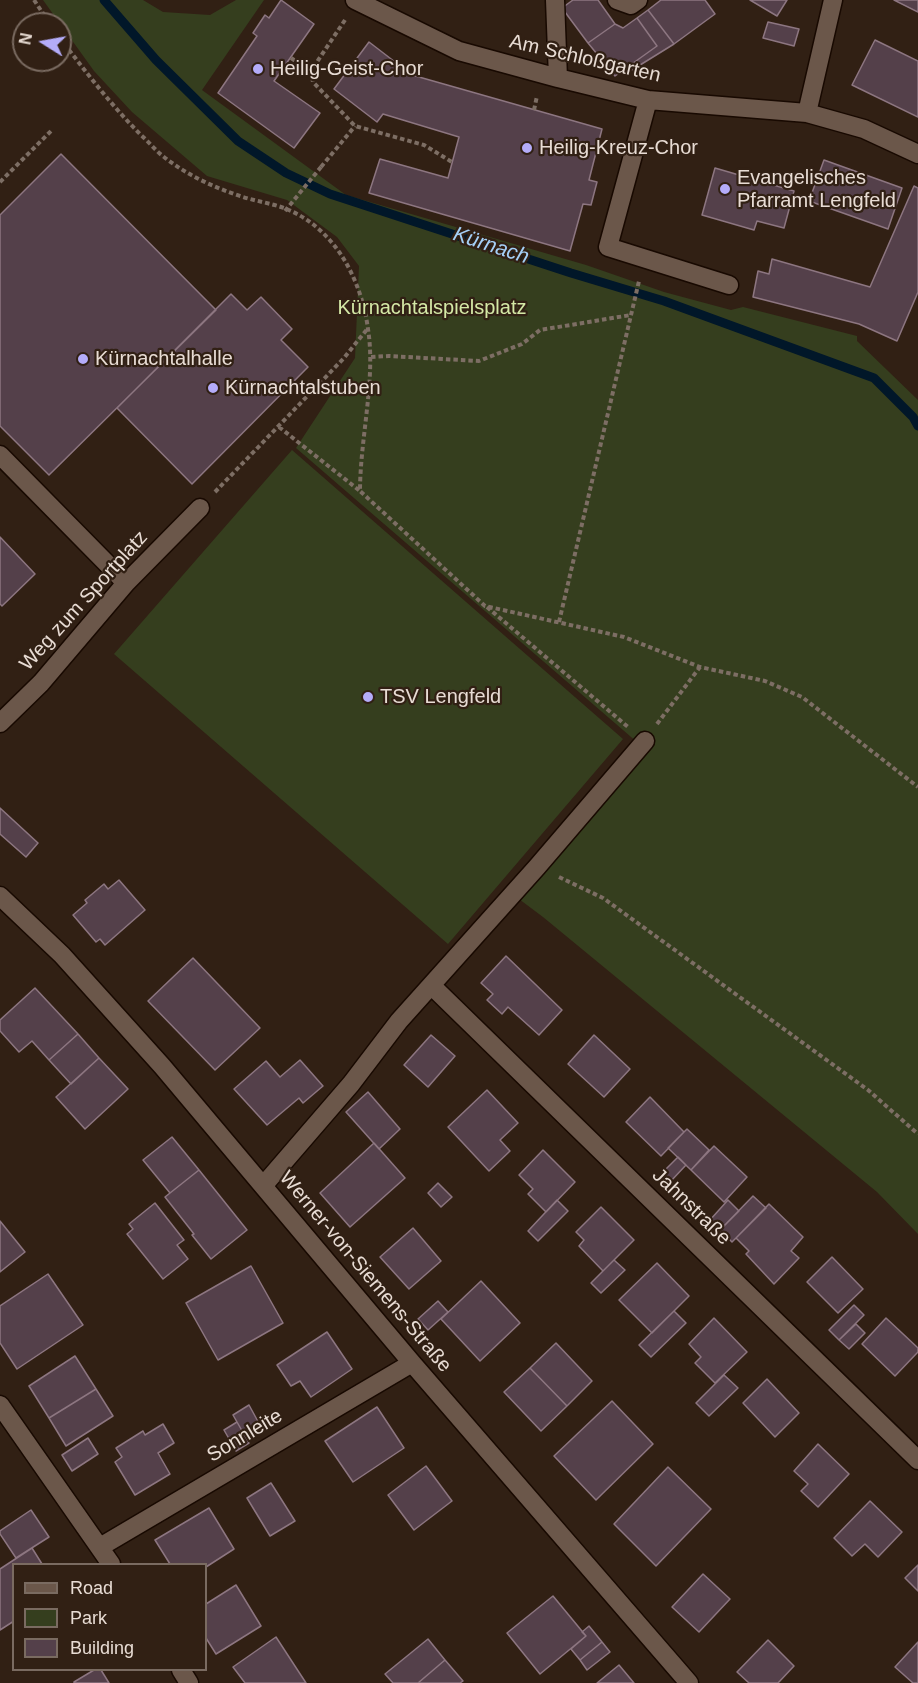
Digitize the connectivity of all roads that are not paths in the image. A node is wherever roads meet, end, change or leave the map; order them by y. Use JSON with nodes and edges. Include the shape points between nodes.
{"nodes":[{"id":1,"x":555,"y":0,"type":"edge"},
{"id":2,"x":617,"y":0,"type":"edge"},
{"id":3,"x":638,"y":0,"type":"edge"},
{"id":4,"x":832,"y":0,"type":"edge"},
{"id":5,"x":356,"y":1,"type":"edge"},
{"id":6,"x":558,"y":78,"type":"junction"},
{"id":7,"x":648,"y":100,"type":"junction"},
{"id":8,"x":807,"y":113,"type":"junction"},
{"id":9,"x":918,"y":154,"type":"edge"},
{"id":10,"x":729,"y":285,"type":"dead end"},
{"id":11,"x":0,"y":455,"type":"edge"},
{"id":12,"x":200,"y":508,"type":"road end"},
{"id":13,"x":126,"y":583,"type":"junction"},
{"id":14,"x":0,"y":723,"type":"edge"},
{"id":15,"x":645,"y":741,"type":"road end"},
{"id":16,"x":0,"y":896,"type":"edge"},
{"id":17,"x":432,"y":986,"type":"junction"},
{"id":18,"x":263,"y":1186,"type":"junction"},
{"id":19,"x":412,"y":1363,"type":"junction"},
{"id":20,"x":0,"y":1405,"type":"edge"},
{"id":21,"x":918,"y":1460,"type":"edge"},
{"id":22,"x":100,"y":1547,"type":"junction"},
{"id":23,"x":110,"y":1563,"type":"edge"},
{"id":24,"x":689,"y":1683,"type":"edge"}],
"edges":[{"from":1,"to":6,"type":"street"},
{"from":2,"to":3,"type":"street","via":[[631,5]]},
{"from":4,"to":8,"type":"street"},
{"from":5,"to":6,"type":"street","name":"Am Schloßgarten","via":[[459,51]]},
{"from":6,"to":7,"type":"street","name":"Am Schloßgarten"},
{"from":7,"to":8,"type":"street","name":"Am Schloßgarten"},
{"from":7,"to":10,"type":"street","via":[[608,247]]},
{"from":8,"to":9,"type":"street","name":"Am Schloßgarten","via":[[864,129]]},
{"from":11,"to":13,"type":"street"},
{"from":12,"to":13,"type":"street","name":"Weg zum Sportplatz"},
{"from":13,"to":14,"type":"street","name":"Weg zum Sportplatz","via":[[41,683]]},
{"from":15,"to":17,"type":"street"},
{"from":16,"to":18,"type":"street","name":"Werner-von-Siemens-Straße","via":[[62,955]]},
{"from":17,"to":18,"type":"street"},
{"from":17,"to":21,"type":"street","name":"Jahnstraße"},
{"from":18,"to":19,"type":"street","name":"Werner-von-Siemens-Straße"},
{"from":19,"to":22,"type":"street","name":"Sonnleite"},
{"from":19,"to":24,"type":"street","name":"Werner-von-Siemens-Straße"},
{"from":20,"to":22,"type":"street"},
{"from":22,"to":23,"type":"street"}]}
